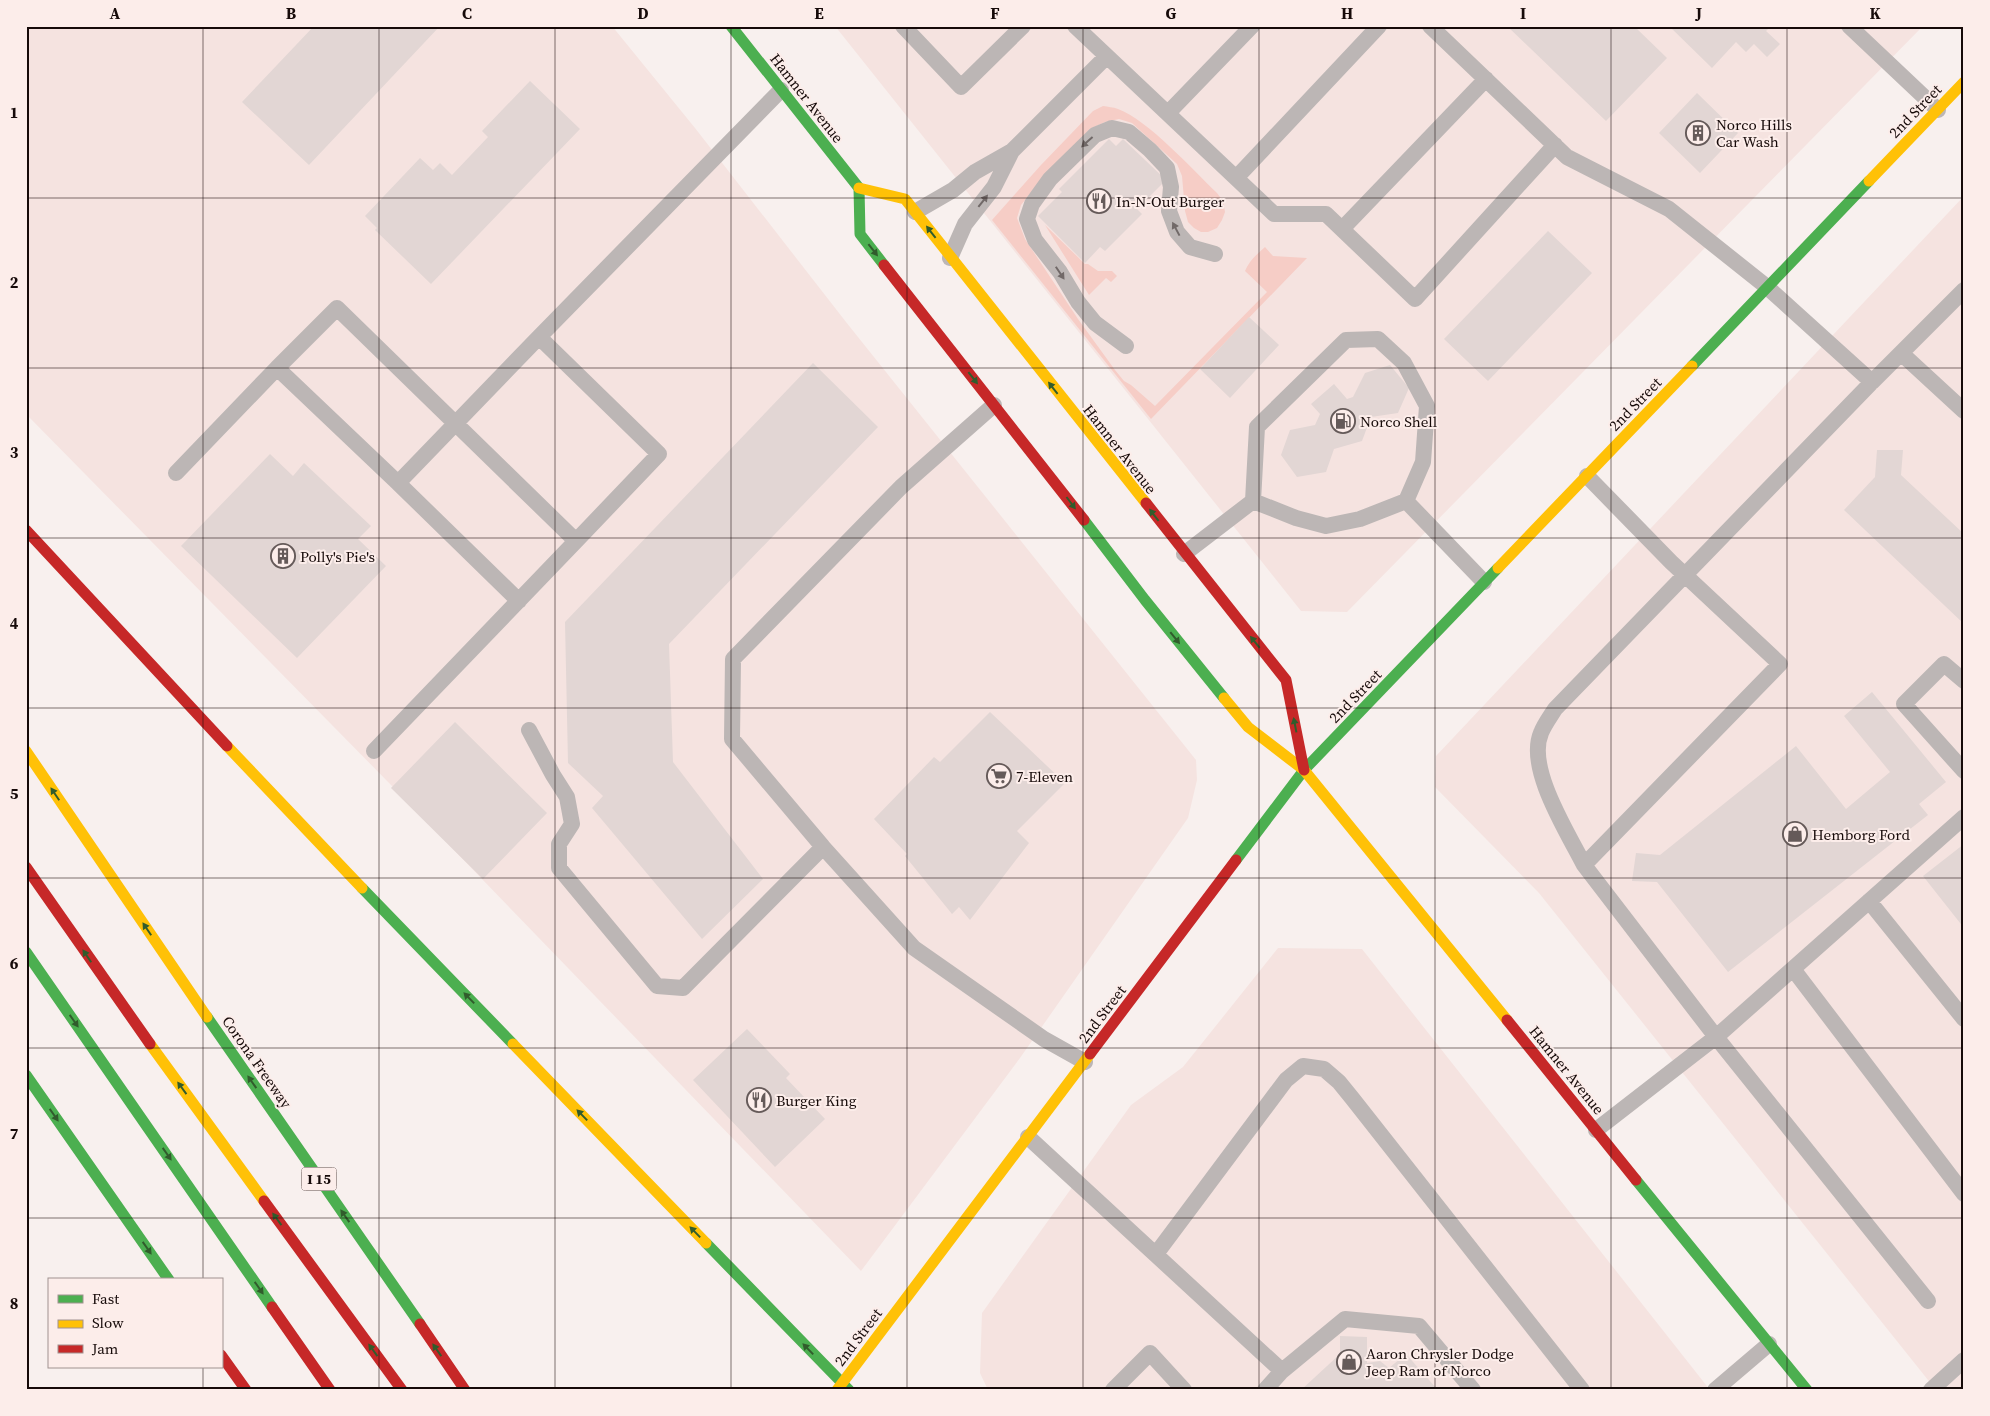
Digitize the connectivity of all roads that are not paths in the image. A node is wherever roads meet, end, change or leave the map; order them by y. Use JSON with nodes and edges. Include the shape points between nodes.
{"nodes":[{"id":1,"x":731,"y":26,"type":"edge"},
{"id":2,"x":903,"y":26,"type":"edge"},
{"id":3,"x":1023,"y":26,"type":"edge"},
{"id":4,"x":1252,"y":26,"type":"edge"},
{"id":5,"x":1380,"y":26,"type":"edge"},
{"id":6,"x":1430,"y":26,"type":"edge"},
{"id":7,"x":1849,"y":26,"type":"edge"},
{"id":8,"x":1082,"y":28,"type":"edge"},
{"id":9,"x":1106,"y":57,"type":"junction"},
{"id":10,"x":1486,"y":80,"type":"junction"},
{"id":11,"x":1964,"y":82,"type":"edge"},
{"id":12,"x":781,"y":90,"type":"junction"},
{"id":13,"x":1938,"y":110,"type":"junction"},
{"id":14,"x":1168,"y":113,"type":"junction"},
{"id":15,"x":1555,"y":145,"type":"junction"},
{"id":16,"x":1012,"y":151,"type":"junction"},
{"id":17,"x":1236,"y":178,"type":"junction"},
{"id":18,"x":859,"y":188,"type":"junction"},
{"id":19,"x":915,"y":212,"type":"junction"},
{"id":20,"x":1342,"y":229,"type":"junction"},
{"id":21,"x":1214,"y":254,"type":"dead end"},
{"id":22,"x":950,"y":258,"type":"junction"},
{"id":23,"x":1767,"y":287,"type":"junction"},
{"id":24,"x":1964,"y":290,"type":"edge"},
{"id":25,"x":539,"y":337,"type":"junction"},
{"id":26,"x":1126,"y":346,"type":"dead end"},
{"id":27,"x":1901,"y":353,"type":"junction"},
{"id":28,"x":277,"y":368,"type":"junction"},
{"id":29,"x":1872,"y":382,"type":"junction"},
{"id":30,"x":994,"y":405,"type":"junction"},
{"id":31,"x":1964,"y":411,"type":"edge"},
{"id":32,"x":454,"y":424,"type":"junction"},
{"id":33,"x":176,"y":473,"type":"dead end"},
{"id":34,"x":1587,"y":476,"type":"junction"},
{"id":35,"x":398,"y":483,"type":"junction"},
{"id":36,"x":1253,"y":501,"type":"junction"},
{"id":37,"x":1406,"y":501,"type":"junction"},
{"id":38,"x":26,"y":530,"type":"edge"},
{"id":39,"x":576,"y":542,"type":"junction"},
{"id":40,"x":1184,"y":554,"type":"junction"},
{"id":41,"x":1684,"y":574,"type":"junction"},
{"id":42,"x":1484,"y":582,"type":"junction"},
{"id":43,"x":518,"y":600,"type":"junction"},
{"id":44,"x":1964,"y":681,"type":"edge"},
{"id":45,"x":528,"y":730,"type":"dead end"},
{"id":46,"x":26,"y":751,"type":"edge"},
{"id":47,"x":374,"y":751,"type":"dead end"},
{"id":48,"x":1304,"y":770,"type":"junction"},
{"id":49,"x":1964,"y":771,"type":"edge"},
{"id":50,"x":1964,"y":817,"type":"edge"},
{"id":51,"x":824,"y":847,"type":"junction"},
{"id":52,"x":1584,"y":865,"type":"junction"},
{"id":53,"x":26,"y":867,"type":"edge"},
{"id":54,"x":1869,"y":901,"type":"junction"},
{"id":55,"x":26,"y":952,"type":"edge"},
{"id":56,"x":1793,"y":969,"type":"junction"},
{"id":57,"x":1964,"y":1019,"type":"edge"},
{"id":58,"x":1716,"y":1038,"type":"junction"},
{"id":59,"x":1085,"y":1062,"type":"junction"},
{"id":60,"x":26,"y":1074,"type":"edge"},
{"id":61,"x":1596,"y":1130,"type":"junction"},
{"id":62,"x":1028,"y":1137,"type":"junction"},
{"id":63,"x":1964,"y":1194,"type":"edge"},
{"id":64,"x":1156,"y":1254,"type":"junction"},
{"id":65,"x":168,"y":1278,"type":"edge"},
{"id":66,"x":1928,"y":1301,"type":"dead end"},
{"id":67,"x":1769,"y":1344,"type":"junction"},
{"id":68,"x":222,"y":1356,"type":"edge"},
{"id":69,"x":1964,"y":1360,"type":"edge"},
{"id":70,"x":1282,"y":1371,"type":"junction"},
{"id":71,"x":843,"y":1388,"type":"edge"},
{"id":72,"x":246,"y":1390,"type":"edge"},
{"id":73,"x":330,"y":1390,"type":"edge"},
{"id":74,"x":402,"y":1390,"type":"edge"},
{"id":75,"x":465,"y":1390,"type":"edge"},
{"id":76,"x":1113,"y":1390,"type":"edge"},
{"id":77,"x":1184,"y":1390,"type":"edge"},
{"id":78,"x":1265,"y":1390,"type":"edge"},
{"id":79,"x":1473,"y":1390,"type":"edge"},
{"id":80,"x":1582,"y":1390,"type":"edge"},
{"id":81,"x":1715,"y":1390,"type":"edge"},
{"id":82,"x":1806,"y":1390,"type":"edge"},
{"id":83,"x":1931,"y":1390,"type":"edge"}],
"edges":[{"from":1,"to":12,"type":"main road","name":"Hamner Avenue"},
{"from":2,"to":3,"type":"lane","via":[[961,87]]},
{"from":4,"to":14,"type":"lane"},
{"from":5,"to":17,"type":"lane"},
{"from":6,"to":10,"type":"lane"},
{"from":7,"to":13,"type":"lane"},
{"from":8,"to":9,"type":"lane"},
{"from":9,"to":14,"type":"lane"},
{"from":9,"to":16,"type":"lane"},
{"from":10,"to":15,"type":"lane"},
{"from":10,"to":20,"type":"lane"},
{"from":11,"to":13,"type":"main road","name":"2nd Street"},
{"from":12,"to":18,"type":"main road","name":"Hamner Avenue"},
{"from":12,"to":25,"type":"lane"},
{"from":13,"to":23,"type":"main road","name":"2nd Street"},
{"from":14,"to":17,"type":"lane"},
{"from":15,"to":20,"type":"lane","via":[[1415,299]]},
{"from":15,"to":23,"type":"lane","via":[[1567,157],[1669,210]]},
{"from":16,"to":19,"type":"lane"},
{"from":22,"to":16,"type":"lane","one_way":true,"via":[[965,224],[994,187]]},
{"from":17,"to":20,"type":"lane","via":[[1274,214],[1326,214]]},
{"from":18,"to":19,"type":"main road","name":"Hamner Avenue","via":[[904,199]]},
{"from":18,"to":30,"type":"main road","name":"Hamner Avenue","one_way":true,"via":[[860,234]]},
{"from":22,"to":19,"type":"main road","name":"Hamner Avenue","one_way":true},
{"from":21,"to":26,"type":"lane","one_way":true,"via":[[1190,247],[1177,232],[1168,211],[1171,187],[1167,168],[1129,132],[1112,128],[1095,135],[1057,172],[1032,204],[1027,220],[1035,240],[1078,302],[1095,323]]},
{"from":40,"to":22,"type":"main road","name":"Hamner Avenue","one_way":true},
{"from":23,"to":29,"type":"lane"},
{"from":23,"to":34,"type":"main road","name":"2nd Street"},
{"from":24,"to":27,"type":"lane"},
{"from":25,"to":32,"type":"lane"},
{"from":25,"to":39,"type":"lane","via":[[659,454]]},
{"from":27,"to":29,"type":"lane"},
{"from":27,"to":31,"type":"lane"},
{"from":28,"to":32,"type":"lane","via":[[337,308]]},
{"from":28,"to":33,"type":"lane"},
{"from":28,"to":35,"type":"lane"},
{"from":29,"to":41,"type":"lane"},
{"from":30,"to":48,"type":"main road","name":"Hamner Avenue","one_way":true,"via":[[1244,722]]},
{"from":30,"to":51,"type":"lane","via":[[901,487],[733,658],[732,739]]},
{"from":32,"to":35,"type":"lane"},
{"from":32,"to":39,"type":"lane"},
{"from":34,"to":41,"type":"lane"},
{"from":34,"to":42,"type":"main road","name":"2nd Street"},
{"from":35,"to":43,"type":"lane"},
{"from":36,"to":37,"type":"lane","via":[[1326,526],[1360,519]]},
{"from":36,"to":37,"type":"lane","via":[[1257,427],[1346,340],[1378,338],[1404,363],[1426,406],[1423,462]]},
{"from":36,"to":40,"type":"lane"},
{"from":37,"to":42,"type":"lane"},
{"from":71,"to":38,"type":"main road","one_way":true,"via":[[302,826]]},
{"from":39,"to":43,"type":"lane"},
{"from":48,"to":40,"type":"main road","name":"Hamner Avenue","one_way":true,"via":[[1286,680]]},
{"from":41,"to":52,"type":"lane","via":[[1554,709],[1540,733],[1537,756],[1542,780]]},
{"from":41,"to":52,"type":"lane","via":[[1780,664]]},
{"from":42,"to":48,"type":"main road","name":"2nd Street"},
{"from":43,"to":47,"type":"lane"},
{"from":44,"to":49,"type":"lane","via":[[1944,664],[1904,704]]},
{"from":45,"to":51,"type":"lane","via":[[567,797],[572,824],[558,844],[559,868],[657,986],[683,988]]},
{"from":75,"to":46,"type":"main road","name":"Corona Freeway","number":"I 15","one_way":true},
{"from":48,"to":59,"type":"main road","name":"2nd Street"},
{"from":48,"to":61,"type":"main road","name":"Hamner Avenue"},
{"from":50,"to":54,"type":"lane"},
{"from":51,"to":59,"type":"lane","via":[[914,948],[1044,1039]]},
{"from":52,"to":58,"type":"lane"},
{"from":74,"to":53,"type":"main road","one_way":true,"via":[[117,999]]},
{"from":54,"to":56,"type":"lane"},
{"from":54,"to":57,"type":"lane"},
{"from":55,"to":73,"type":"main road","one_way":true},
{"from":56,"to":58,"type":"lane"},
{"from":56,"to":63,"type":"lane"},
{"from":58,"to":61,"type":"lane"},
{"from":58,"to":66,"type":"lane"},
{"from":59,"to":62,"type":"main road","name":"2nd Street"},
{"from":60,"to":65,"type":"main road","one_way":true},
{"from":61,"to":67,"type":"main road","name":"Hamner Avenue"},
{"from":62,"to":64,"type":"lane"},
{"from":62,"to":71,"type":"main road","name":"2nd Street"},
{"from":64,"to":70,"type":"lane"},
{"from":64,"to":80,"type":"lane","via":[[1286,1080],[1303,1066],[1324,1069],[1352,1098]]},
{"from":67,"to":81,"type":"lane"},
{"from":67,"to":82,"type":"main road","name":"Hamner Avenue"},
{"from":68,"to":72,"type":"main road"},
{"from":69,"to":83,"type":"lane"},
{"from":70,"to":78,"type":"lane"},
{"from":70,"to":79,"type":"lane","via":[[1345,1319],[1419,1326]]},
{"from":76,"to":77,"type":"lane","via":[[1150,1353]]}]}
